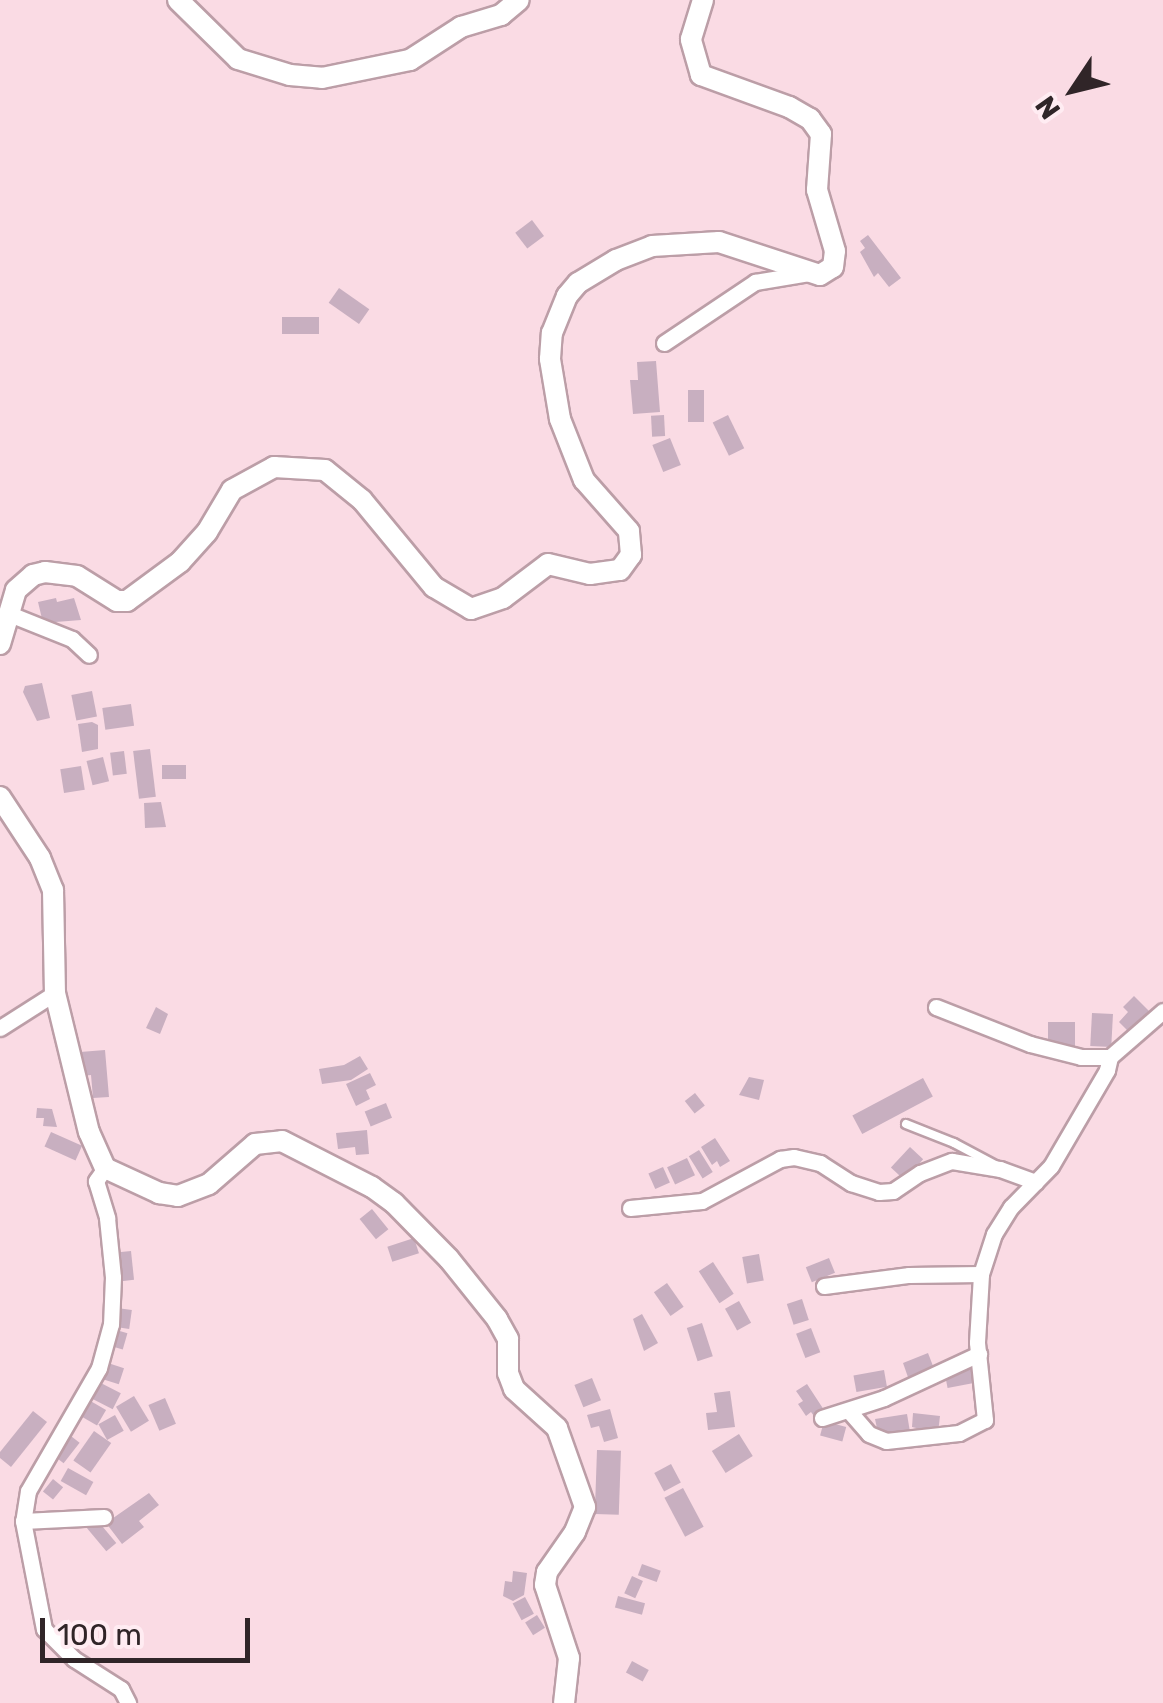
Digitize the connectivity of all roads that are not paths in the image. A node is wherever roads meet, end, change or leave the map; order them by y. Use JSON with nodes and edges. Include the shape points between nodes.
{"nodes":[{"id":1,"x":178,"y":0,"type":"edge"},
{"id":2,"x":519,"y":0,"type":"edge"},
{"id":3,"x":703,"y":0,"type":"edge"},
{"id":4,"x":810,"y":272,"type":"junction"},
{"id":5,"x":664,"y":343,"type":"dead end"},
{"id":6,"x":6,"y":613,"type":"junction"},
{"id":7,"x":0,"y":644,"type":"edge"},
{"id":8,"x":88,"y":656,"type":"dead end"},
{"id":9,"x":0,"y":797,"type":"edge"},
{"id":10,"x":56,"y":993,"type":"junction"},
{"id":11,"x":936,"y":1007,"type":"dead end"},
{"id":12,"x":1163,"y":1011,"type":"edge"},
{"id":13,"x":0,"y":1028,"type":"edge"},
{"id":14,"x":1110,"y":1057,"type":"junction"},
{"id":15,"x":906,"y":1124,"type":"dead end"},
{"id":16,"x":105,"y":1168,"type":"junction"},
{"id":17,"x":1000,"y":1169,"type":"junction"},
{"id":18,"x":1036,"y":1182,"type":"junction"},
{"id":19,"x":630,"y":1208,"type":"dead end"},
{"id":20,"x":982,"y":1274,"type":"junction"},
{"id":21,"x":824,"y":1286,"type":"dead end"},
{"id":22,"x":979,"y":1354,"type":"junction"},
{"id":23,"x":849,"y":1411,"type":"junction"},
{"id":24,"x":822,"y":1418,"type":"dead end"},
{"id":25,"x":104,"y":1518,"type":"dead end"},
{"id":26,"x":23,"y":1521,"type":"junction"},
{"id":27,"x":128,"y":1703,"type":"edge"},
{"id":28,"x":564,"y":1703,"type":"edge"}],
"edges":[{"from":1,"to":2,"type":"street","via":[[238,59],[322,78],[410,60],[461,26],[501,15]]},
{"from":3,"to":4,"type":"street","via":[[691,39],[701,75],[789,107],[821,134],[818,198],[834,267],[825,274]]},
{"from":4,"to":5,"type":"street","via":[[756,282]]},
{"from":4,"to":6,"type":"street","via":[[719,242],[652,246],[616,260],[567,296],[550,359],[560,419],[584,480],[629,531],[632,555],[620,570],[590,574],[548,564],[503,598],[472,609],[434,587],[362,500],[325,470],[274,467],[232,490],[180,562],[127,601],[77,576],[45,572],[16,590]]},
{"from":6,"to":7,"type":"street"},
{"from":6,"to":8,"type":"street","via":[[72,638]]},
{"from":9,"to":10,"type":"street","via":[[53,890]]},
{"from":10,"to":13,"type":"street"},
{"from":10,"to":16,"type":"street","via":[[89,1132]]},
{"from":11,"to":14,"type":"street","via":[[1030,1044]]},
{"from":12,"to":14,"type":"street"},
{"from":14,"to":18,"type":"street"},
{"from":15,"to":17,"type":"lane"},
{"from":16,"to":26,"type":"street","via":[[96,1181],[113,1277],[110,1324],[99,1368],[28,1492]]},
{"from":16,"to":28,"type":"street","via":[[178,1196],[209,1184],[255,1144],[282,1141],[372,1187],[449,1259],[506,1334],[514,1389],[557,1428],[585,1507],[545,1584],[569,1658]]},
{"from":17,"to":18,"type":"street"},
{"from":17,"to":19,"type":"street","via":[[952,1162],[880,1192],[794,1157],[702,1201]]},
{"from":18,"to":20,"type":"street","via":[[994,1234]]},
{"from":20,"to":21,"type":"street","via":[[909,1274]]},
{"from":20,"to":22,"type":"street"},
{"from":22,"to":23,"type":"street"},
{"from":22,"to":23,"type":"street","via":[[987,1412],[974,1429],[886,1442]]},
{"from":23,"to":24,"type":"street"},
{"from":25,"to":26,"type":"street"},
{"from":26,"to":27,"type":"street","via":[[44,1629],[74,1659],[121,1689]]}]}
